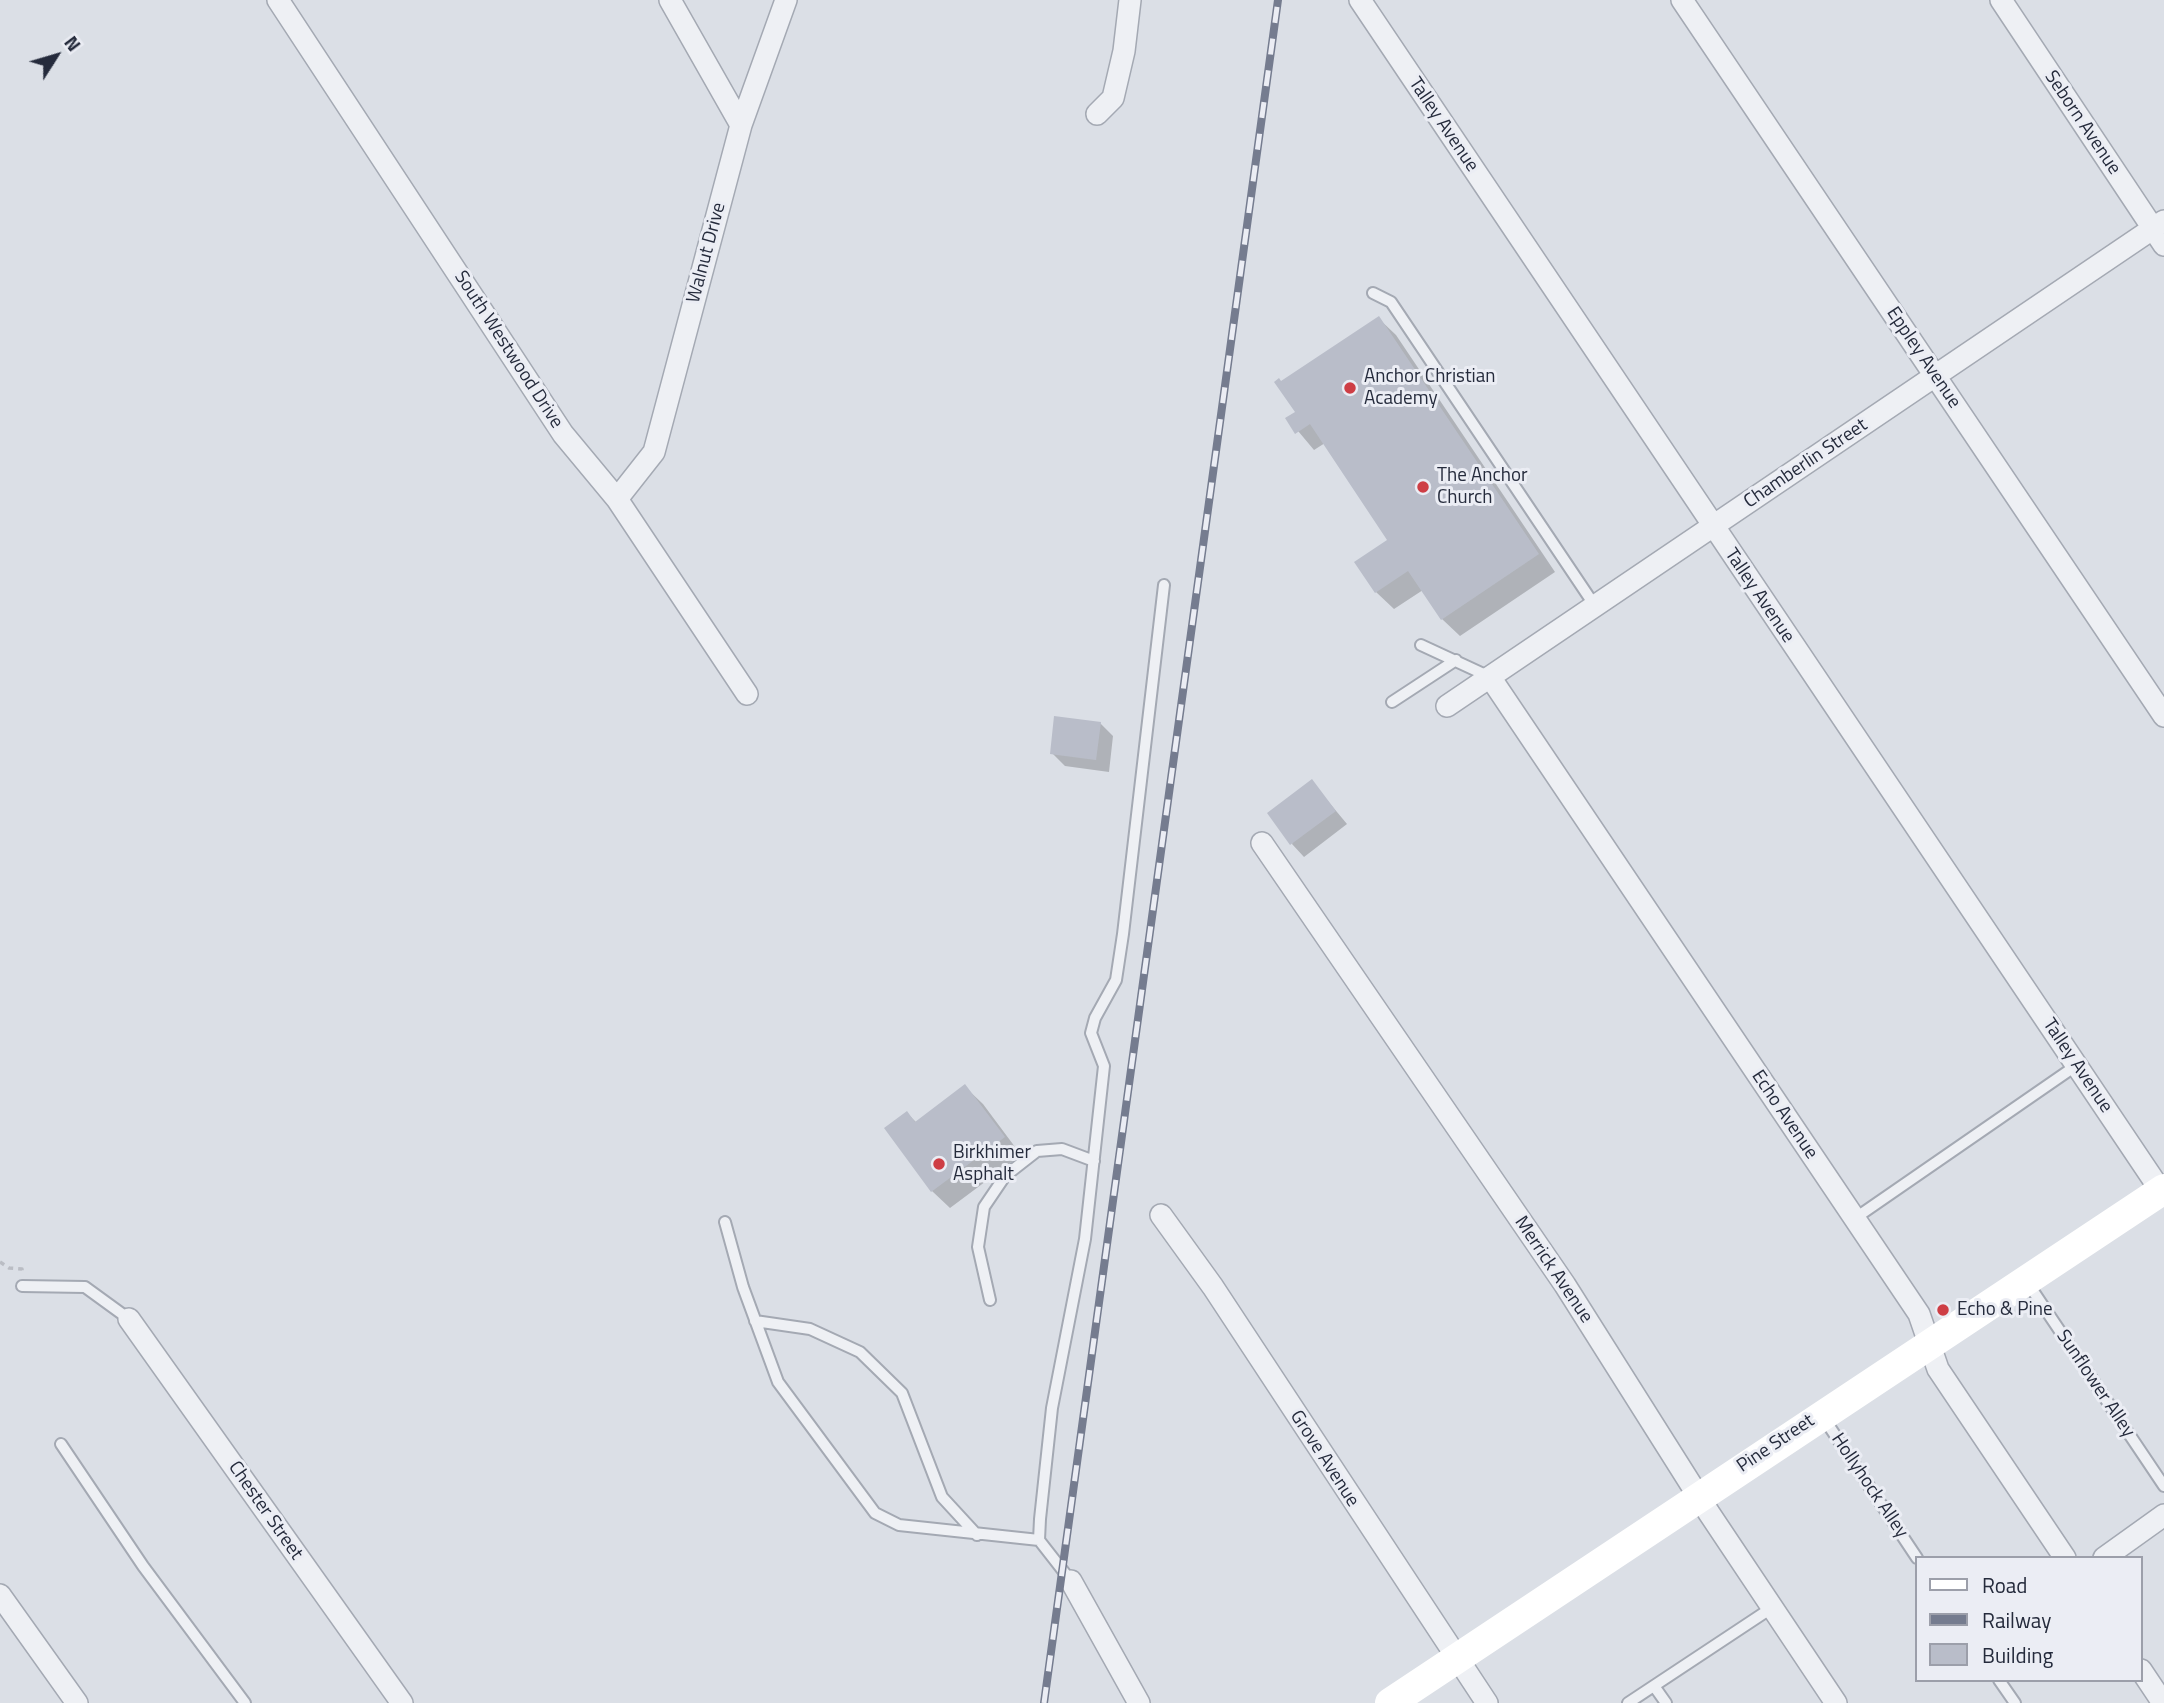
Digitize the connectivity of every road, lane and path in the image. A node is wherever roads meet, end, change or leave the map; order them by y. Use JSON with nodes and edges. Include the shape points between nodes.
{"nodes":[{"id":1,"x":278,"y":0,"type":"edge"},
{"id":2,"x":670,"y":0,"type":"edge"},
{"id":3,"x":786,"y":0,"type":"edge"},
{"id":4,"x":1130,"y":0,"type":"edge"},
{"id":5,"x":1360,"y":0,"type":"edge"},
{"id":6,"x":1682,"y":0,"type":"edge"},
{"id":7,"x":2001,"y":0,"type":"edge"},
{"id":8,"x":1097,"y":114,"type":"dead end"},
{"id":9,"x":741,"y":125,"type":"junction"},
{"id":10,"x":2160,"y":231,"type":"edge"},
{"id":11,"x":1373,"y":293,"type":"dead end"},
{"id":12,"x":1935,"y":377,"type":"junction"},
{"id":13,"x":617,"y":499,"type":"junction"},
{"id":14,"x":1712,"y":528,"type":"junction"},
{"id":15,"x":1164,"y":585,"type":"dead end"},
{"id":16,"x":1594,"y":606,"type":"junction"},
{"id":17,"x":1421,"y":645,"type":"dead end"},
{"id":18,"x":1456,"y":660,"type":"junction"},
{"id":19,"x":1490,"y":677,"type":"junction"},
{"id":20,"x":747,"y":694,"type":"dead end"},
{"id":21,"x":1392,"y":702,"type":"dead end"},
{"id":22,"x":1447,"y":706,"type":"dead end"},
{"id":23,"x":2164,"y":716,"type":"edge"},
{"id":24,"x":1262,"y":843,"type":"dead end"},
{"id":25,"x":2077,"y":1065,"type":"junction"},
{"id":26,"x":1094,"y":1161,"type":"junction"},
{"id":27,"x":2163,"y":1190,"type":"edge"},
{"id":28,"x":1161,"y":1215,"type":"dead end"},
{"id":29,"x":1854,"y":1219,"type":"junction"},
{"id":30,"x":724,"y":1222,"type":"dead end"},
{"id":31,"x":2026,"y":1281,"type":"junction"},
{"id":32,"x":22,"y":1286,"type":"dead end"},
{"id":33,"x":990,"y":1300,"type":"dead end"},
{"id":34,"x":129,"y":1319,"type":"joint"},
{"id":35,"x":755,"y":1321,"type":"junction"},
{"id":36,"x":1929,"y":1344,"type":"junction"},
{"id":37,"x":1821,"y":1415,"type":"junction"},
{"id":38,"x":61,"y":1444,"type":"dead end"},
{"id":39,"x":2164,"y":1486,"type":"edge"},
{"id":40,"x":1699,"y":1496,"type":"junction"},
{"id":41,"x":2164,"y":1515,"type":"edge"},
{"id":42,"x":977,"y":1535,"type":"junction"},
{"id":43,"x":1039,"y":1540,"type":"junction"},
{"id":44,"x":2064,"y":1556,"type":"edge"},
{"id":45,"x":2107,"y":1556,"type":"edge"},
{"id":46,"x":1916,"y":1557,"type":"edge"},
{"id":47,"x":1070,"y":1581,"type":"joint"},
{"id":48,"x":0,"y":1595,"type":"edge"},
{"id":49,"x":1773,"y":1607,"type":"junction"},
{"id":50,"x":1457,"y":1658,"type":"junction"},
{"id":51,"x":2143,"y":1673,"type":"edge"},
{"id":52,"x":2000,"y":1682,"type":"edge"},
{"id":53,"x":1654,"y":1686,"type":"junction"},
{"id":54,"x":77,"y":1703,"type":"edge"},
{"id":55,"x":245,"y":1703,"type":"edge"},
{"id":56,"x":402,"y":1703,"type":"edge"},
{"id":57,"x":1139,"y":1703,"type":"edge"},
{"id":58,"x":1390,"y":1703,"type":"edge"},
{"id":59,"x":1487,"y":1703,"type":"edge"},
{"id":60,"x":1628,"y":1703,"type":"edge"},
{"id":61,"x":1666,"y":1703,"type":"edge"},
{"id":62,"x":1836,"y":1703,"type":"edge"},
{"id":63,"x":2015,"y":1703,"type":"edge"},
{"id":64,"x":2164,"y":1703,"type":"edge"}],
"edges":[{"from":1,"to":13,"type":"street","name":"South Westwood Drive","via":[[563,434]]},
{"from":2,"to":9,"type":"street"},
{"from":3,"to":9,"type":"street","name":"Walnut Drive"},
{"from":4,"to":8,"type":"street","via":[[1113,98]]},
{"from":5,"to":14,"type":"street","name":"Talley Avenue"},
{"from":6,"to":12,"type":"street","name":"Eppley Avenue"},
{"from":7,"to":10,"type":"street","name":"Seborn Avenue"},
{"from":9,"to":13,"type":"street","name":"Walnut Drive","via":[[654,452]]},
{"from":10,"to":12,"type":"street","name":"Chamberlin Street"},
{"from":11,"to":16,"type":"lane","via":[[1391,302]]},
{"from":12,"to":14,"type":"street","name":"Chamberlin Street"},
{"from":12,"to":23,"type":"street","name":"Eppley Avenue"},
{"from":13,"to":20,"type":"street","name":"South Westwood Drive"},
{"from":14,"to":16,"type":"street","name":"Chamberlin Street"},
{"from":14,"to":25,"type":"street","name":"Talley Avenue"},
{"from":15,"to":26,"type":"lane","via":[[1116,980],[1094,1018],[1091,1033],[1104,1066]]},
{"from":16,"to":19,"type":"street","name":"Chamberlin Street"},
{"from":17,"to":18,"type":"lane"},
{"from":18,"to":19,"type":"lane"},
{"from":18,"to":21,"type":"lane"},
{"from":19,"to":22,"type":"street","name":"Chamberlin Street"},
{"from":19,"to":29,"type":"street","name":"Echo Avenue"},
{"from":24,"to":40,"type":"street","name":"Merrick Avenue","via":[[1565,1285]]},
{"from":25,"to":27,"type":"street","name":"Talley Avenue"},
{"from":25,"to":29,"type":"lane"},
{"from":26,"to":33,"type":"lane","via":[[1062,1149],[1037,1151],[1005,1176],[984,1207],[978,1247]]},
{"from":26,"to":43,"type":"lane","via":[[1085,1239],[1052,1408]]},
{"from":27,"to":31,"type":"main road","name":"Pine Street"},
{"from":28,"to":50,"type":"street","name":"Grove Avenue"},
{"from":29,"to":36,"type":"street","name":"Echo Avenue","via":[[1919,1314]]},
{"from":30,"to":35,"type":"lane"},
{"from":31,"to":36,"type":"main road","name":"Pine Street"},
{"from":31,"to":39,"type":"lane","name":"Sunflower Alley"},
{"from":32,"to":34,"type":"lane","via":[[85,1287]]},
{"from":34,"to":56,"type":"street","name":"Chester Street"},
{"from":35,"to":42,"type":"lane","via":[[810,1329],[860,1352],[902,1393],[942,1497]]},
{"from":35,"to":42,"type":"lane","via":[[778,1382],[876,1513],[899,1525]]},
{"from":36,"to":37,"type":"main road","name":"Pine Street"},
{"from":36,"to":44,"type":"street","name":"Echo Avenue","via":[[1938,1368]]},
{"from":37,"to":40,"type":"main road","name":"Pine Street"},
{"from":37,"to":46,"type":"lane","name":"Hollyhock Alley"},
{"from":38,"to":55,"type":"lane","via":[[143,1566]]},
{"from":40,"to":49,"type":"street","name":"Merrick Avenue"},
{"from":40,"to":50,"type":"main road","name":"Pine Street"},
{"from":41,"to":45,"type":"street"},
{"from":42,"to":43,"type":"lane"},
{"from":43,"to":47,"type":"lane"},
{"from":47,"to":57,"type":"street"},
{"from":48,"to":54,"type":"street"},
{"from":49,"to":53,"type":"lane"},
{"from":49,"to":62,"type":"street","name":"Merrick Avenue"},
{"from":50,"to":58,"type":"main road","name":"Pine Street"},
{"from":50,"to":59,"type":"street","name":"Grove Avenue"},
{"from":51,"to":64,"type":"street"},
{"from":52,"to":63,"type":"lane"},
{"from":53,"to":60,"type":"lane"},
{"from":53,"to":61,"type":"lane"}]}
